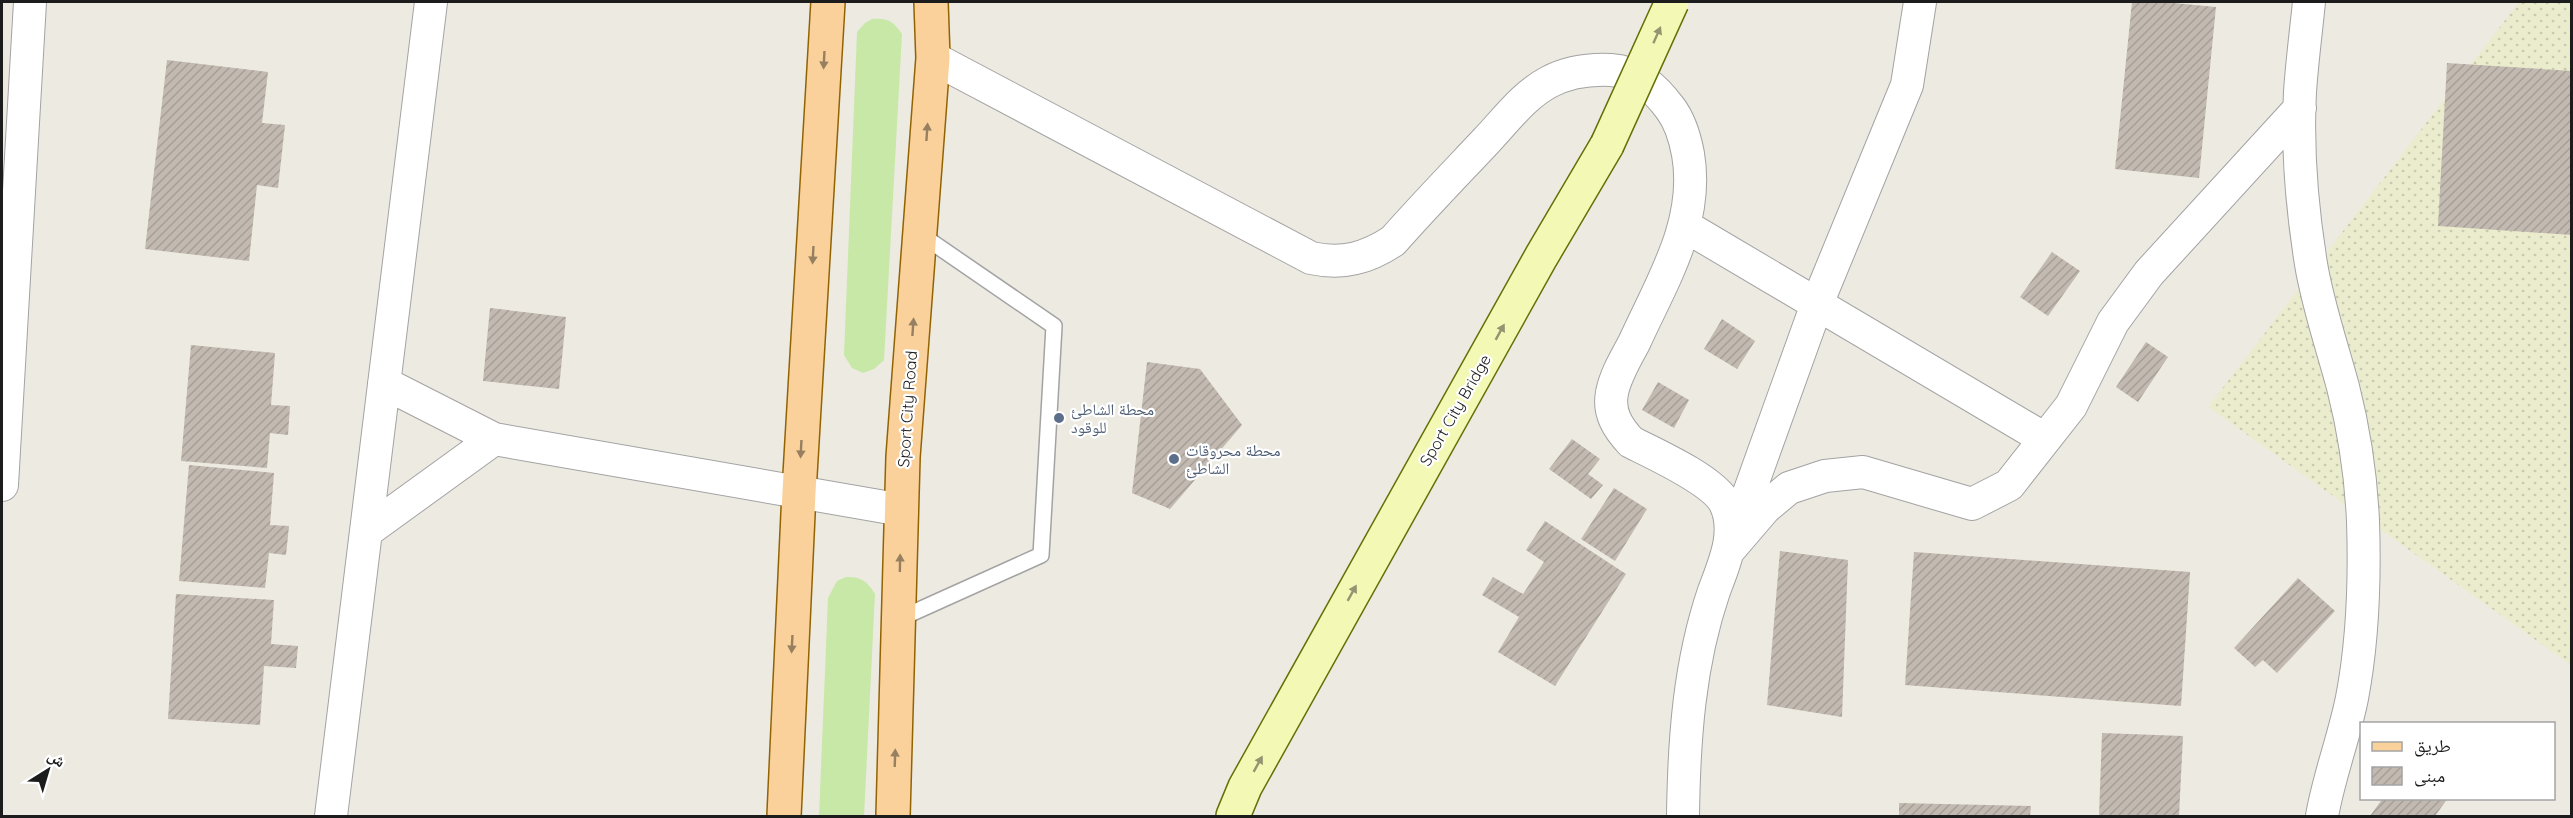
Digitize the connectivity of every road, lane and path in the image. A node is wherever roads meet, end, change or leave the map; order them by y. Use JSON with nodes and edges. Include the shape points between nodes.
{"nodes":[{"id":1,"x":30,"y":2,"type":"edge"},
{"id":2,"x":431,"y":2,"type":"edge"},
{"id":3,"x":828,"y":2,"type":"edge"},
{"id":4,"x":931,"y":2,"type":"edge"},
{"id":5,"x":1671,"y":2,"type":"edge"},
{"id":6,"x":1920,"y":2,"type":"edge"},
{"id":7,"x":2309,"y":2,"type":"edge"},
{"id":8,"x":933,"y":58,"type":"junction"},
{"id":9,"x":2300,"y":108,"type":"junction"},
{"id":10,"x":1685,"y":226,"type":"junction"},
{"id":11,"x":920,"y":234,"type":"junction"},
{"id":12,"x":1817,"y":304,"type":"junction"},
{"id":13,"x":384,"y":383,"type":"junction"},
{"id":14,"x":494,"y":439,"type":"junction"},
{"id":15,"x":2045,"y":439,"type":"junction"},
{"id":16,"x":2,"y":485,"type":"edge"},
{"id":17,"x":799,"y":492,"type":"junction"},
{"id":18,"x":902,"y":510,"type":"junction"},
{"id":19,"x":367,"y":531,"type":"junction"},
{"id":20,"x":1729,"y":550,"type":"junction"},
{"id":21,"x":899,"y":619,"type":"junction"},
{"id":22,"x":331,"y":816,"type":"edge"},
{"id":23,"x":784,"y":816,"type":"edge"},
{"id":24,"x":893,"y":816,"type":"edge"},
{"id":25,"x":1233,"y":816,"type":"edge"},
{"id":26,"x":1683,"y":816,"type":"edge"},
{"id":27,"x":2322,"y":816,"type":"edge"}],
"edges":[{"from":1,"to":16,"type":"street"},
{"from":2,"to":13,"type":"street"},
{"from":3,"to":17,"type":"main road","one_way":true},
{"from":4,"to":8,"type":"main road","name":"Sport City Road"},
{"from":25,"to":5,"type":"main road","name":"Sport City Bridge","one_way":true,"bridge":true,"via":[[1245,787],[1369,562],[1607,145]]},
{"from":6,"to":12,"type":"street","via":[[1907,85]]},
{"from":7,"to":9,"type":"street"},
{"from":8,"to":10,"type":"street","via":[[1311,258],[1326,261],[1357,260],[1393,241],[1519,106],[1542,87],[1568,74],[1613,70],[1637,76],[1659,92],[1675,114],[1691,170]]},
{"from":11,"to":8,"type":"main road","name":"Sport City Road","one_way":true},
{"from":9,"to":15,"type":"street","via":[[2149,273],[2113,322],[2071,406]]},
{"from":9,"to":27,"type":"street","via":[[2303,204],[2312,265],[2356,453],[2363,519],[2364,579],[2352,697]]},
{"from":10,"to":12,"type":"street"},
{"from":10,"to":20,"type":"street","via":[[1616,381],[1611,404],[1620,430],[1631,442],[1717,490],[1730,522]]},
{"from":18,"to":11,"type":"main road","name":"Sport City Road","one_way":true},
{"from":11,"to":21,"type":"lane","via":[[1054,326],[1041,555]]},
{"from":12,"to":15,"type":"street"},
{"from":12,"to":20,"type":"street"},
{"from":13,"to":14,"type":"street"},
{"from":13,"to":19,"type":"street"},
{"from":14,"to":17,"type":"street"},
{"from":14,"to":19,"type":"street"},
{"from":15,"to":20,"type":"street","via":[[2009,485],[1972,504],[1863,472],[1824,476],[1789,488],[1765,508]]},
{"from":17,"to":18,"type":"street"},
{"from":17,"to":23,"type":"main road","one_way":true},
{"from":21,"to":18,"type":"main road","name":"Sport City Road","one_way":true},
{"from":19,"to":22,"type":"street"},
{"from":20,"to":26,"type":"street","via":[[1710,605],[1690,693],[1683,756]]},
{"from":24,"to":21,"type":"main road","name":"Sport City Road","one_way":true}]}
